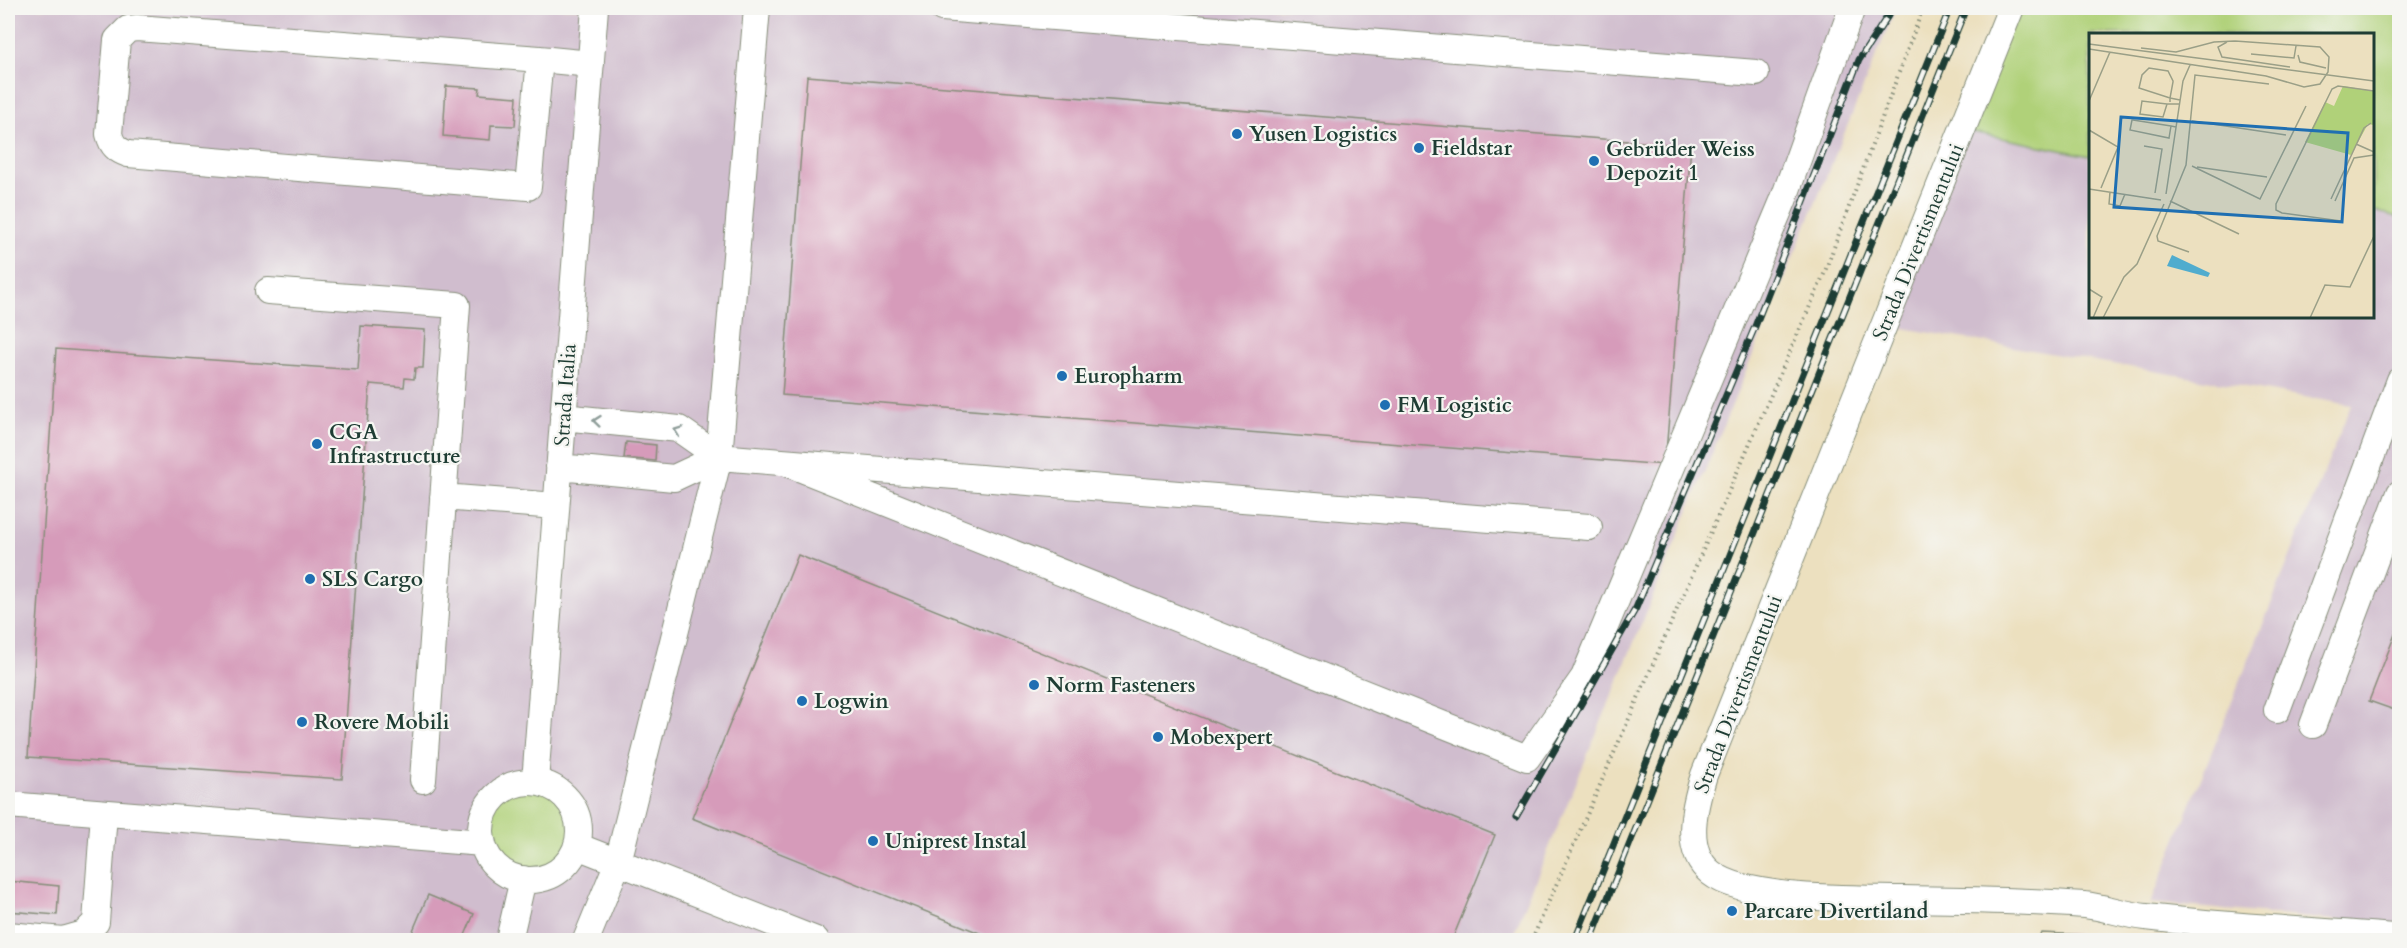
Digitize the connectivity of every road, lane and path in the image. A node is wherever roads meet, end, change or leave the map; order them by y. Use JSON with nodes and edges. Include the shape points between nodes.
{"nodes":[{"id":1,"x":595,"y":8,"type":"edge"},
{"id":2,"x":757,"y":8,"type":"edge"},
{"id":3,"x":942,"y":8,"type":"edge"},
{"id":4,"x":1852,"y":8,"type":"edge"},
{"id":5,"x":1923,"y":8,"type":"edge"},
{"id":6,"x":2011,"y":8,"type":"edge"},
{"id":7,"x":540,"y":60,"type":"junction"},
{"id":8,"x":591,"y":64,"type":"junction"},
{"id":9,"x":1756,"y":73,"type":"dead end"},
{"id":10,"x":268,"y":291,"type":"dead end"},
{"id":11,"x":2400,"y":380,"type":"edge"},
{"id":12,"x":563,"y":417,"type":"junction"},
{"id":13,"x":719,"y":457,"type":"junction"},
{"id":14,"x":789,"y":464,"type":"junction"},
{"id":15,"x":559,"y":467,"type":"junction"},
{"id":16,"x":2400,"y":493,"type":"edge"},
{"id":17,"x":443,"y":497,"type":"junction"},
{"id":18,"x":556,"y":506,"type":"junction"},
{"id":19,"x":1589,"y":527,"type":"dead end"},
{"id":20,"x":2277,"y":710,"type":"dead end"},
{"id":21,"x":2313,"y":725,"type":"dead end"},
{"id":22,"x":423,"y":780,"type":"dead end"},
{"id":23,"x":535,"y":782,"type":"junction"},
{"id":24,"x":8,"y":805,"type":"edge"},
{"id":25,"x":104,"y":813,"type":"junction"},
{"id":26,"x":483,"y":843,"type":"junction"},
{"id":27,"x":577,"y":846,"type":"junction"},
{"id":28,"x":618,"y":862,"type":"junction"},
{"id":29,"x":523,"y":879,"type":"junction"},
{"id":30,"x":8,"y":935,"type":"edge"},
{"id":31,"x":2395,"y":937,"type":"dead end"},
{"id":32,"x":509,"y":940,"type":"edge"},
{"id":33,"x":586,"y":940,"type":"edge"},
{"id":34,"x":816,"y":940,"type":"edge"},
{"id":35,"x":1532,"y":940,"type":"edge"}],
"edges":[{"from":1,"to":8,"type":"street","name":"Strada Italia"},
{"from":2,"to":13,"type":"street"},
{"from":3,"to":9,"type":"street"},
{"from":4,"to":14,"type":"street","via":[[1783,201],[1584,677],[1527,758]]},
{"from":5,"to":35,"type":"path","via":[[1824,274]]},
{"from":6,"to":31,"type":"street","name":"Strada Divertismentului","via":[[1704,775],[1694,819],[1700,861],[1711,873],[1727,881],[1791,895],[2086,905],[2148,918]]},
{"from":7,"to":7,"type":"street","via":[[528,187],[128,154],[111,143],[109,134],[117,40],[128,29]]},
{"from":7,"to":8,"type":"street"},
{"from":8,"to":12,"type":"street","name":"Strada Italia"},
{"from":10,"to":17,"type":"street","via":[[457,305]]},
{"from":11,"to":20,"type":"street"},
{"from":13,"to":12,"type":"street","one_way":true,"via":[[679,429]]},
{"from":12,"to":15,"type":"street","name":"Strada Italia"},
{"from":13,"to":14,"type":"street"},
{"from":13,"to":15,"type":"street","via":[[674,478]]},
{"from":13,"to":28,"type":"street"},
{"from":14,"to":19,"type":"street"},
{"from":15,"to":18,"type":"street","name":"Strada Italia"},
{"from":16,"to":21,"type":"street"},
{"from":17,"to":18,"type":"street"},
{"from":17,"to":22,"type":"street"},
{"from":18,"to":23,"type":"street","name":"Strada Italia"},
{"from":23,"to":26,"type":"street","via":[[509,787],[498,794],[483,817]]},
{"from":23,"to":27,"type":"street","via":[[561,793],[571,804],[578,824]]},
{"from":24,"to":25,"type":"street"},
{"from":25,"to":26,"type":"street"},
{"from":25,"to":30,"type":"street","via":[[96,922],[84,934],[63,940]]},
{"from":26,"to":29,"type":"street","via":[[497,867]]},
{"from":27,"to":28,"type":"street"},
{"from":27,"to":29,"type":"street","via":[[571,858],[550,876]]},
{"from":28,"to":33,"type":"street"},
{"from":28,"to":34,"type":"street"},
{"from":29,"to":32,"type":"street"}]}
